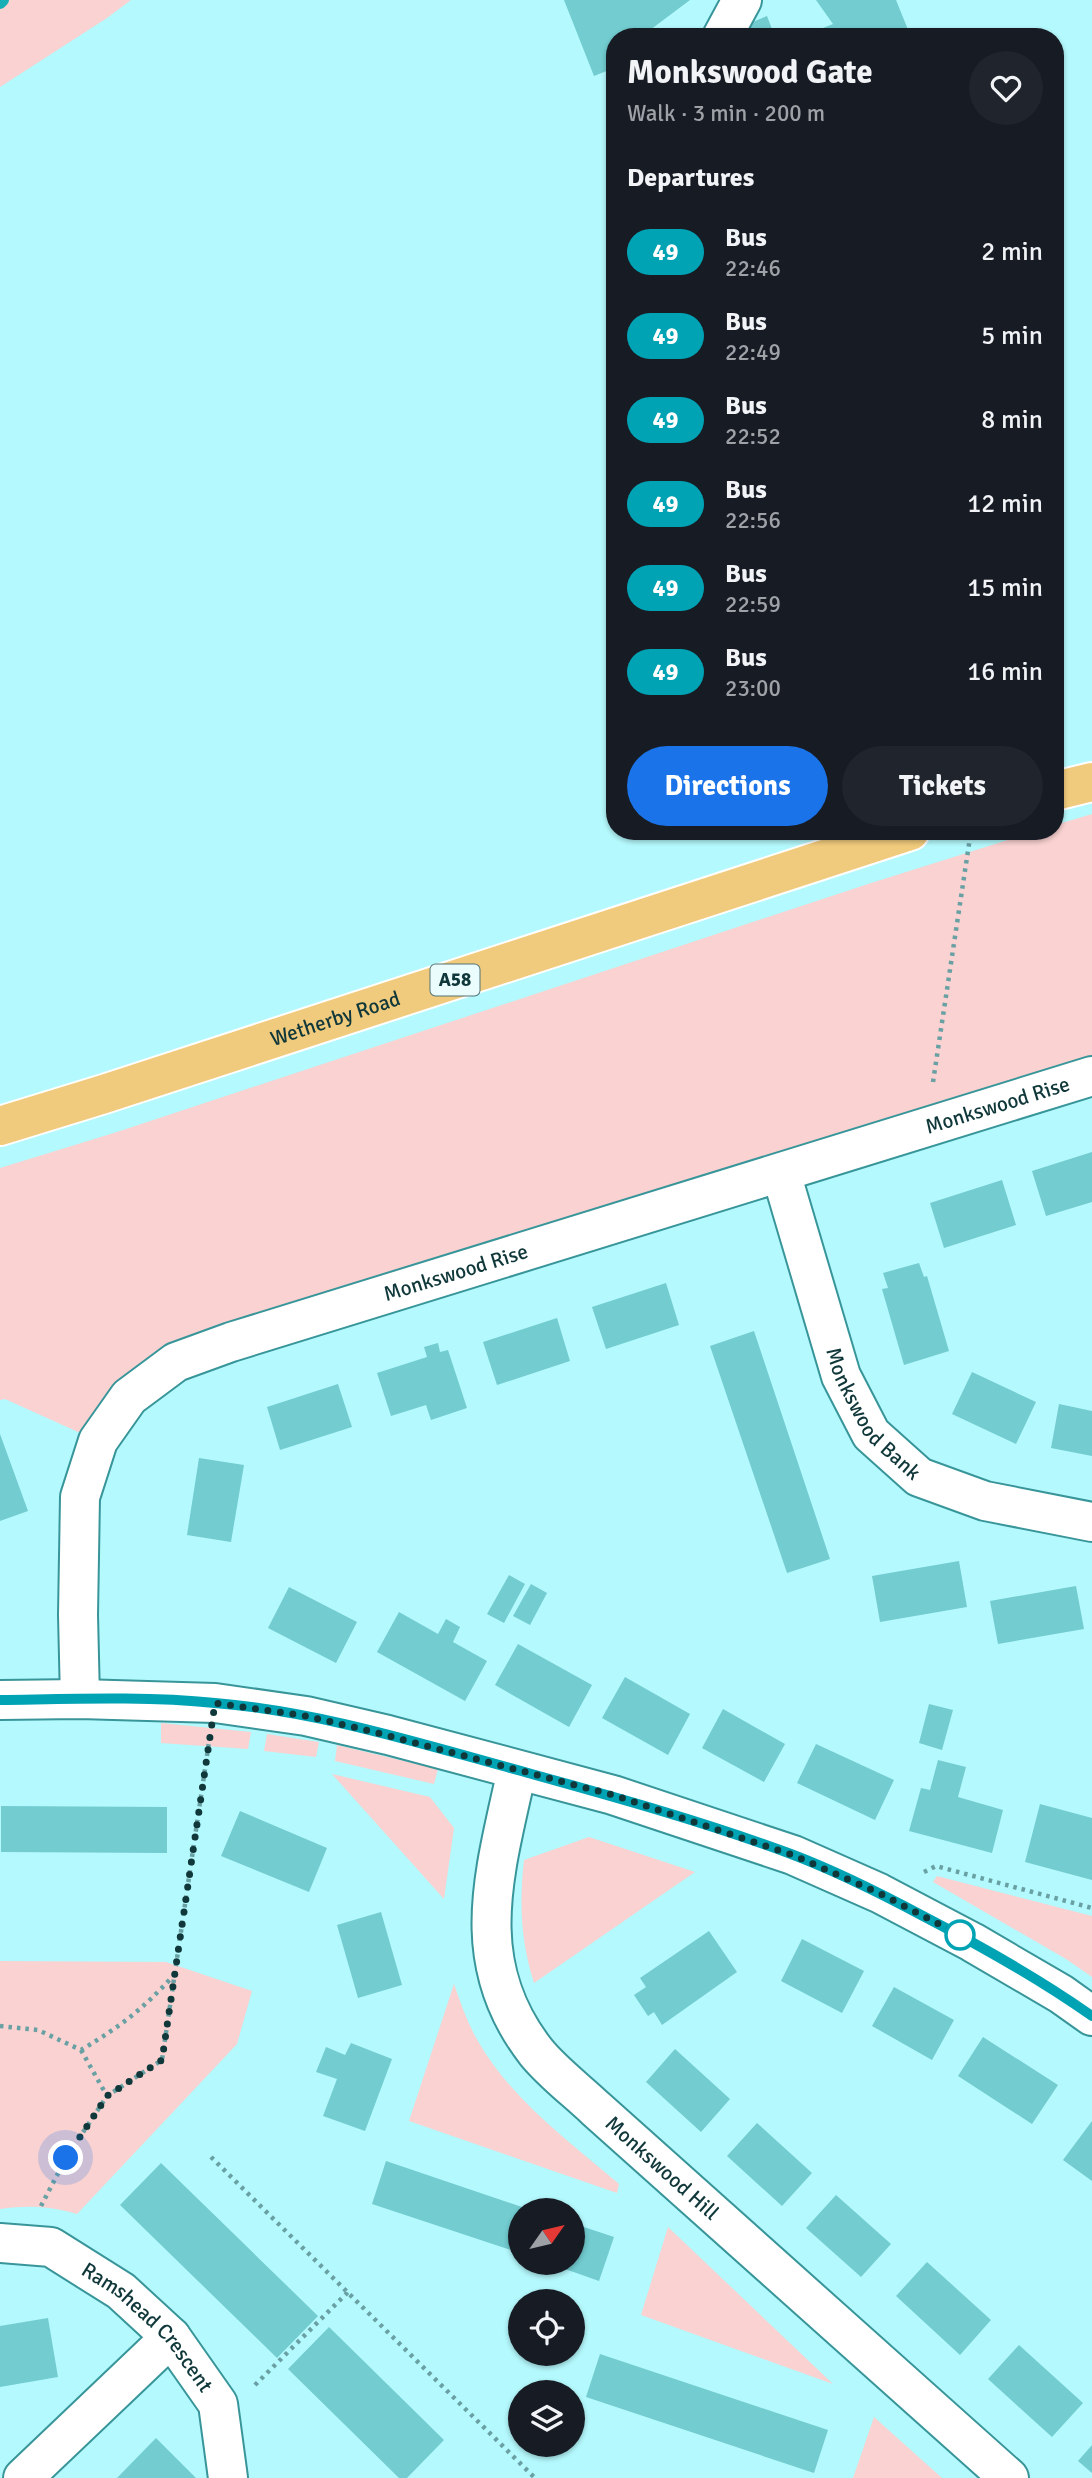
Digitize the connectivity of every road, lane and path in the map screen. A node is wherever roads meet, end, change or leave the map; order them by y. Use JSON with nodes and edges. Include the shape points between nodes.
{"nodes":[{"id":1,"x":742,"y":0,"type":"edge"},
{"id":2,"x":727,"y":28,"type":"edge"},
{"id":3,"x":1092,"y":782,"type":"edge"},
{"id":4,"x":1064,"y":789,"type":"edge"},
{"id":5,"x":882,"y":840,"type":"edge"},
{"id":6,"x":970,"y":840,"type":"edge"},
{"id":7,"x":1092,"y":1076,"type":"edge"},
{"id":8,"x":0,"y":1126,"type":"edge"},
{"id":9,"x":926,"y":1128,"type":"junction"},
{"id":10,"x":780,"y":1173,"type":"junction"},
{"id":11,"x":1092,"y":1522,"type":"edge"},
{"id":12,"x":80,"y":1699,"type":"junction"},
{"id":13,"x":0,"y":1700,"type":"edge"},
{"id":14,"x":215,"y":1703,"type":"junction"},
{"id":15,"x":517,"y":1770,"type":"junction"},
{"id":16,"x":879,"y":1893,"type":"junction"},
{"id":17,"x":1092,"y":1908,"type":"edge"},
{"id":18,"x":174,"y":1975,"type":"junction"},
{"id":19,"x":1092,"y":2016,"type":"edge"},
{"id":20,"x":0,"y":2026,"type":"edge"},
{"id":21,"x":81,"y":2050,"type":"junction"},
{"id":22,"x":107,"y":2096,"type":"junction"},
{"id":23,"x":211,"y":2157,"type":"dead end"},
{"id":24,"x":11,"y":2244,"type":"edge"},
{"id":25,"x":348,"y":2291,"type":"junction"},
{"id":26,"x":171,"y":2337,"type":"junction"},
{"id":27,"x":218,"y":2404,"type":"junction"},
{"id":28,"x":23,"y":2478,"type":"edge"},
{"id":29,"x":228,"y":2478,"type":"edge"},
{"id":30,"x":535,"y":2478,"type":"edge"},
{"id":31,"x":1009,"y":2478,"type":"edge"}],
"edges":[{"from":1,"to":2,"type":"street"},
{"from":3,"to":4,"type":"main road"},
{"from":5,"to":8,"type":"main road","name":"Wetherby Road","number":"A58"},
{"from":6,"to":9,"type":"path"},
{"from":7,"to":9,"type":"street","name":"Monkswood Rise"},
{"from":9,"to":10,"type":"street","name":"Monkswood Rise"},
{"from":10,"to":11,"type":"street","name":"Monkswood Bank","via":[[841,1376],[872,1434],[919,1477],[985,1501]]},
{"from":10,"to":12,"type":"street","name":"Monkswood Rise","via":[[231,1342],[176,1362],[129,1397],[98,1441],[80,1497]]},
{"from":12,"to":13,"type":"street"},
{"from":12,"to":14,"type":"street"},
{"from":14,"to":15,"type":"street","via":[[332,1722]]},
{"from":14,"to":18,"type":"path"},
{"from":15,"to":16,"type":"street","via":[[703,1824],[793,1855]]},
{"from":15,"to":31,"type":"street","name":"Monkswood Hill","via":[[490,1919],[496,1972],[511,2013],[537,2053]]},
{"from":16,"to":17,"type":"path","via":[[936,1866]]},
{"from":16,"to":19,"type":"street","via":[[972,1942]]},
{"from":18,"to":21,"type":"path","via":[[122,2026]]},
{"from":18,"to":22,"type":"path","via":[[162,2060]]},
{"from":20,"to":21,"type":"path","via":[[38,2030]]},
{"from":21,"to":22,"type":"path"},
{"from":22,"to":24,"type":"path"},
{"from":23,"to":25,"type":"path"},
{"from":24,"to":26,"type":"street","name":"Ramshead Crescent","via":[[51,2247],[121,2291]]},
{"from":25,"to":27,"type":"path","via":[[247,2393]]},
{"from":25,"to":30,"type":"path"},
{"from":26,"to":27,"type":"street","name":"Ramshead Crescent"},
{"from":26,"to":28,"type":"street"},
{"from":27,"to":29,"type":"street","name":"Ramshead Crescent"}]}
